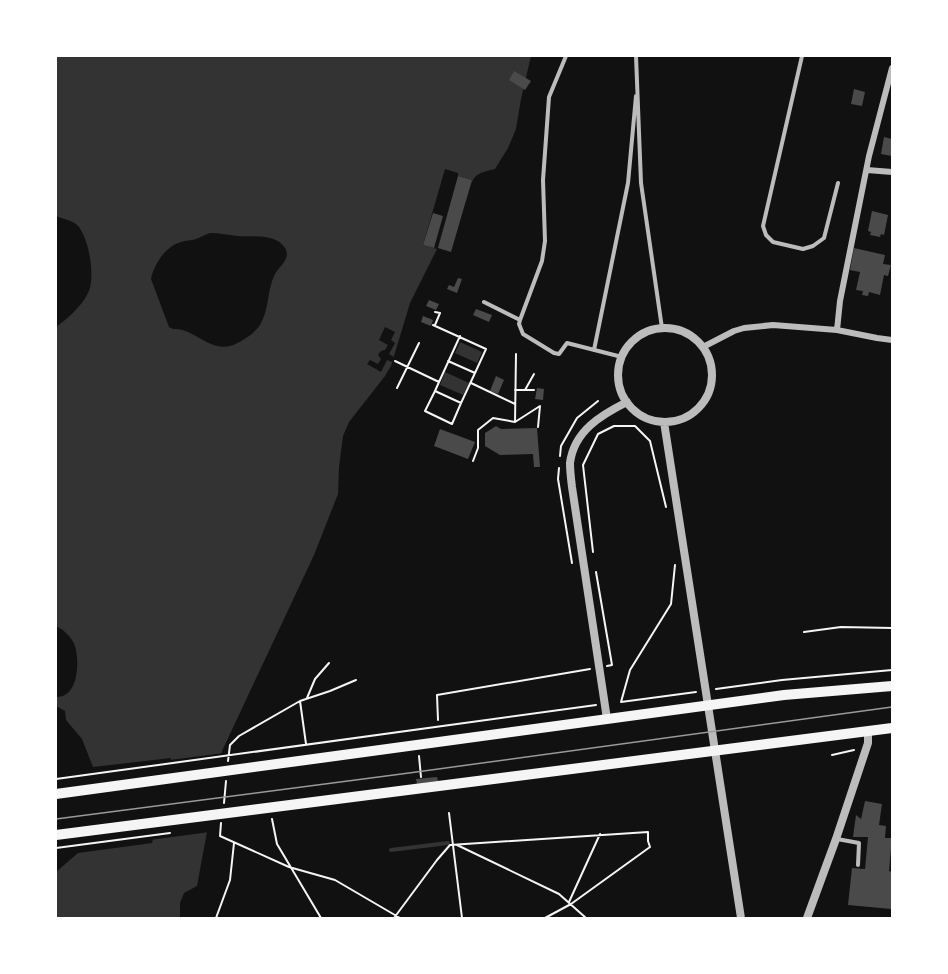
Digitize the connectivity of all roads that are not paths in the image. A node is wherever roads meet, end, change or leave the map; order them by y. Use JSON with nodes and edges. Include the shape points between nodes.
{"nodes":[{"id":1,"x":566,"y":56,"type":"edge"},
{"id":2,"x":636,"y":56,"type":"edge"},
{"id":3,"x":802,"y":56,"type":"edge"},
{"id":4,"x":892,"y":68,"type":"edge"},
{"id":5,"x":637,"y":80,"type":"junction"},
{"id":6,"x":867,"y":170,"type":"junction"},
{"id":7,"x":892,"y":172,"type":"edge"},
{"id":8,"x":838,"y":183,"type":"dead end"},
{"id":9,"x":484,"y":302,"type":"dead end"},
{"id":10,"x":520,"y":320,"type":"junction"},
{"id":11,"x":662,"y":328,"type":"junction"},
{"id":12,"x":837,"y":330,"type":"junction"},
{"id":13,"x":892,"y":340,"type":"edge"},
{"id":14,"x":703,"y":347,"type":"junction"},
{"id":15,"x":594,"y":350,"type":"junction"},
{"id":16,"x":622,"y":357,"type":"junction"},
{"id":17,"x":627,"y":402,"type":"junction"},
{"id":18,"x":664,"y":422,"type":"junction"},
{"id":19,"x":892,"y":686,"type":"edge"},
{"id":20,"x":607,"y":719,"type":"junction"},
{"id":21,"x":892,"y":728,"type":"edge"},
{"id":22,"x":868,"y":731,"type":"junction"},
{"id":23,"x":56,"y":794,"type":"edge"},
{"id":24,"x":56,"y":835,"type":"edge"},
{"id":25,"x":837,"y":839,"type":"junction"},
{"id":26,"x":858,"y":865,"type":"dead end"},
{"id":27,"x":741,"y":918,"type":"edge"},
{"id":28,"x":807,"y":918,"type":"edge"}],
"edges":[{"from":1,"to":10,"type":"lane","via":[[549,97],[542,261]]},
{"from":2,"to":5,"type":"lane"},
{"from":3,"to":8,"type":"lane","via":[[763,226],[766,235],[773,242],[803,249],[813,246],[824,238]]},
{"from":4,"to":6,"type":"street"},
{"from":5,"to":11,"type":"lane","via":[[641,183]]},
{"from":5,"to":15,"type":"lane","via":[[628,183]]},
{"from":6,"to":7,"type":"street"},
{"from":6,"to":12,"type":"street"},
{"from":9,"to":10,"type":"lane"},
{"from":10,"to":15,"type":"lane","via":[[523,334],[554,353],[559,354],[567,343]]},
{"from":11,"to":14,"type":"street","via":[[685,333]]},
{"from":11,"to":16,"type":"street","via":[[638,337]]},
{"from":12,"to":13,"type":"street"},
{"from":12,"to":14,"type":"street","via":[[774,325],[744,328]]},
{"from":14,"to":18,"type":"street","via":[[712,371],[707,397],[689,415]]},
{"from":15,"to":16,"type":"lane"},
{"from":16,"to":17,"type":"street","via":[[619,382]]},
{"from":17,"to":18,"type":"street","via":[[651,420]]},
{"from":17,"to":20,"type":"street","via":[[603,414],[584,430],[570,464]]},
{"from":18,"to":27,"type":"street"},
{"from":19,"to":20,"type":"main road","via":[[784,695]]},
{"from":20,"to":23,"type":"main road"},
{"from":21,"to":22,"type":"main road"},
{"from":22,"to":24,"type":"main road"},
{"from":22,"to":25,"type":"street","via":[[868,743]]},
{"from":25,"to":26,"type":"lane","via":[[859,843]]},
{"from":25,"to":28,"type":"street"}]}
